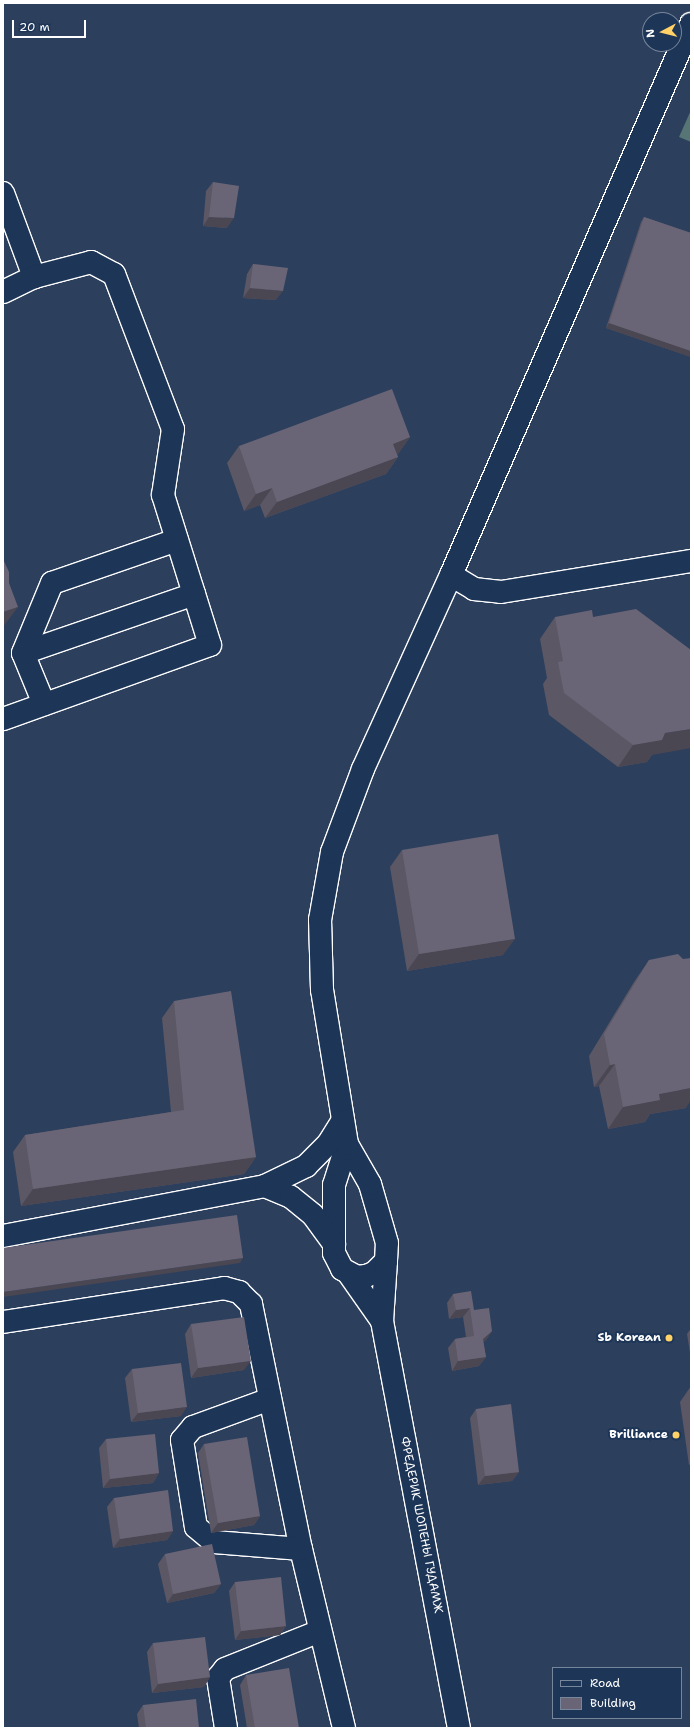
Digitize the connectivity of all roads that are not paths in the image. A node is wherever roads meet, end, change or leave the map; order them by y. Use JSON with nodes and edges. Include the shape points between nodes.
{"nodes":[{"id":1,"x":691,"y":24,"type":"edge"},
{"id":2,"x":3,"y":192,"type":"edge"},
{"id":3,"x":34,"y":278,"type":"junction"},
{"id":4,"x":3,"y":292,"type":"edge"},
{"id":5,"x":177,"y":540,"type":"junction"},
{"id":6,"x":691,"y":561,"type":"edge"},
{"id":7,"x":451,"y":575,"type":"junction"},
{"id":8,"x":194,"y":594,"type":"junction"},
{"id":9,"x":23,"y":653,"type":"junction"},
{"id":10,"x":44,"y":704,"type":"junction"},
{"id":11,"x":3,"y":719,"type":"edge"},
{"id":12,"x":343,"y":1120,"type":"junction"},
{"id":13,"x":347,"y":1144,"type":"junction"},
{"id":14,"x":370,"y":1184,"type":"junction"},
{"id":15,"x":334,"y":1185,"type":"junction"},
{"id":16,"x":265,"y":1186,"type":"junction"},
{"id":17,"x":3,"y":1236,"type":"edge"},
{"id":18,"x":334,"y":1244,"type":"junction"},
{"id":19,"x":386,"y":1261,"type":"junction"},
{"id":20,"x":349,"y":1274,"type":"junction"},
{"id":21,"x":382,"y":1321,"type":"junction"},
{"id":22,"x":3,"y":1322,"type":"edge"},
{"id":23,"x":270,"y":1399,"type":"junction"},
{"id":24,"x":301,"y":1549,"type":"junction"},
{"id":25,"x":320,"y":1631,"type":"junction"},
{"id":26,"x":226,"y":1728,"type":"edge"},
{"id":27,"x":344,"y":1728,"type":"edge"},
{"id":28,"x":459,"y":1728,"type":"edge"}],
"edges":[{"from":1,"to":7,"type":"street"},
{"from":2,"to":3,"type":"street"},
{"from":3,"to":4,"type":"street"},
{"from":3,"to":5,"type":"street","via":[[90,262],[114,274],[173,429],[163,495]]},
{"from":5,"to":8,"type":"street"},
{"from":5,"to":9,"type":"street","via":[[52,583]]},
{"from":6,"to":7,"type":"street","via":[[501,592],[474,589]]},
{"from":7,"to":12,"type":"street","via":[[363,769],[332,852],[320,920],[322,990]]},
{"from":8,"to":9,"type":"street"},
{"from":8,"to":10,"type":"street","via":[[210,645]]},
{"from":9,"to":10,"type":"street"},
{"from":10,"to":11,"type":"street"},
{"from":12,"to":13,"type":"street"},
{"from":12,"to":16,"type":"street","via":[[328,1144],[306,1166]]},
{"from":13,"to":14,"type":"street"},
{"from":13,"to":15,"type":"street"},
{"from":14,"to":15,"type":"street","via":[[360,1176],[351,1175],[342,1177]]},
{"from":14,"to":19,"type":"street","via":[[387,1243]]},
{"from":15,"to":18,"type":"street"},
{"from":16,"to":17,"type":"street"},
{"from":16,"to":18,"type":"street","via":[[291,1197],[313,1215]]},
{"from":18,"to":20,"type":"street","via":[[337,1262]]},
{"from":19,"to":20,"type":"street","via":[[374,1274],[362,1277]]},
{"from":19,"to":21,"type":"street"},
{"from":20,"to":21,"type":"street"},
{"from":21,"to":28,"type":"street","name":"ФРЕДЕРИК ШОПЕНЫ ГУДАМЖ"},
{"from":22,"to":23,"type":"street","via":[[224,1288],[239,1292],[251,1304]]},
{"from":23,"to":24,"type":"street"},
{"from":23,"to":24,"type":"street","via":[[194,1427],[182,1440],[196,1527],[214,1542]]},
{"from":24,"to":25,"type":"street"},
{"from":25,"to":26,"type":"street","via":[[225,1669],[218,1678]]},
{"from":25,"to":27,"type":"street"}]}
